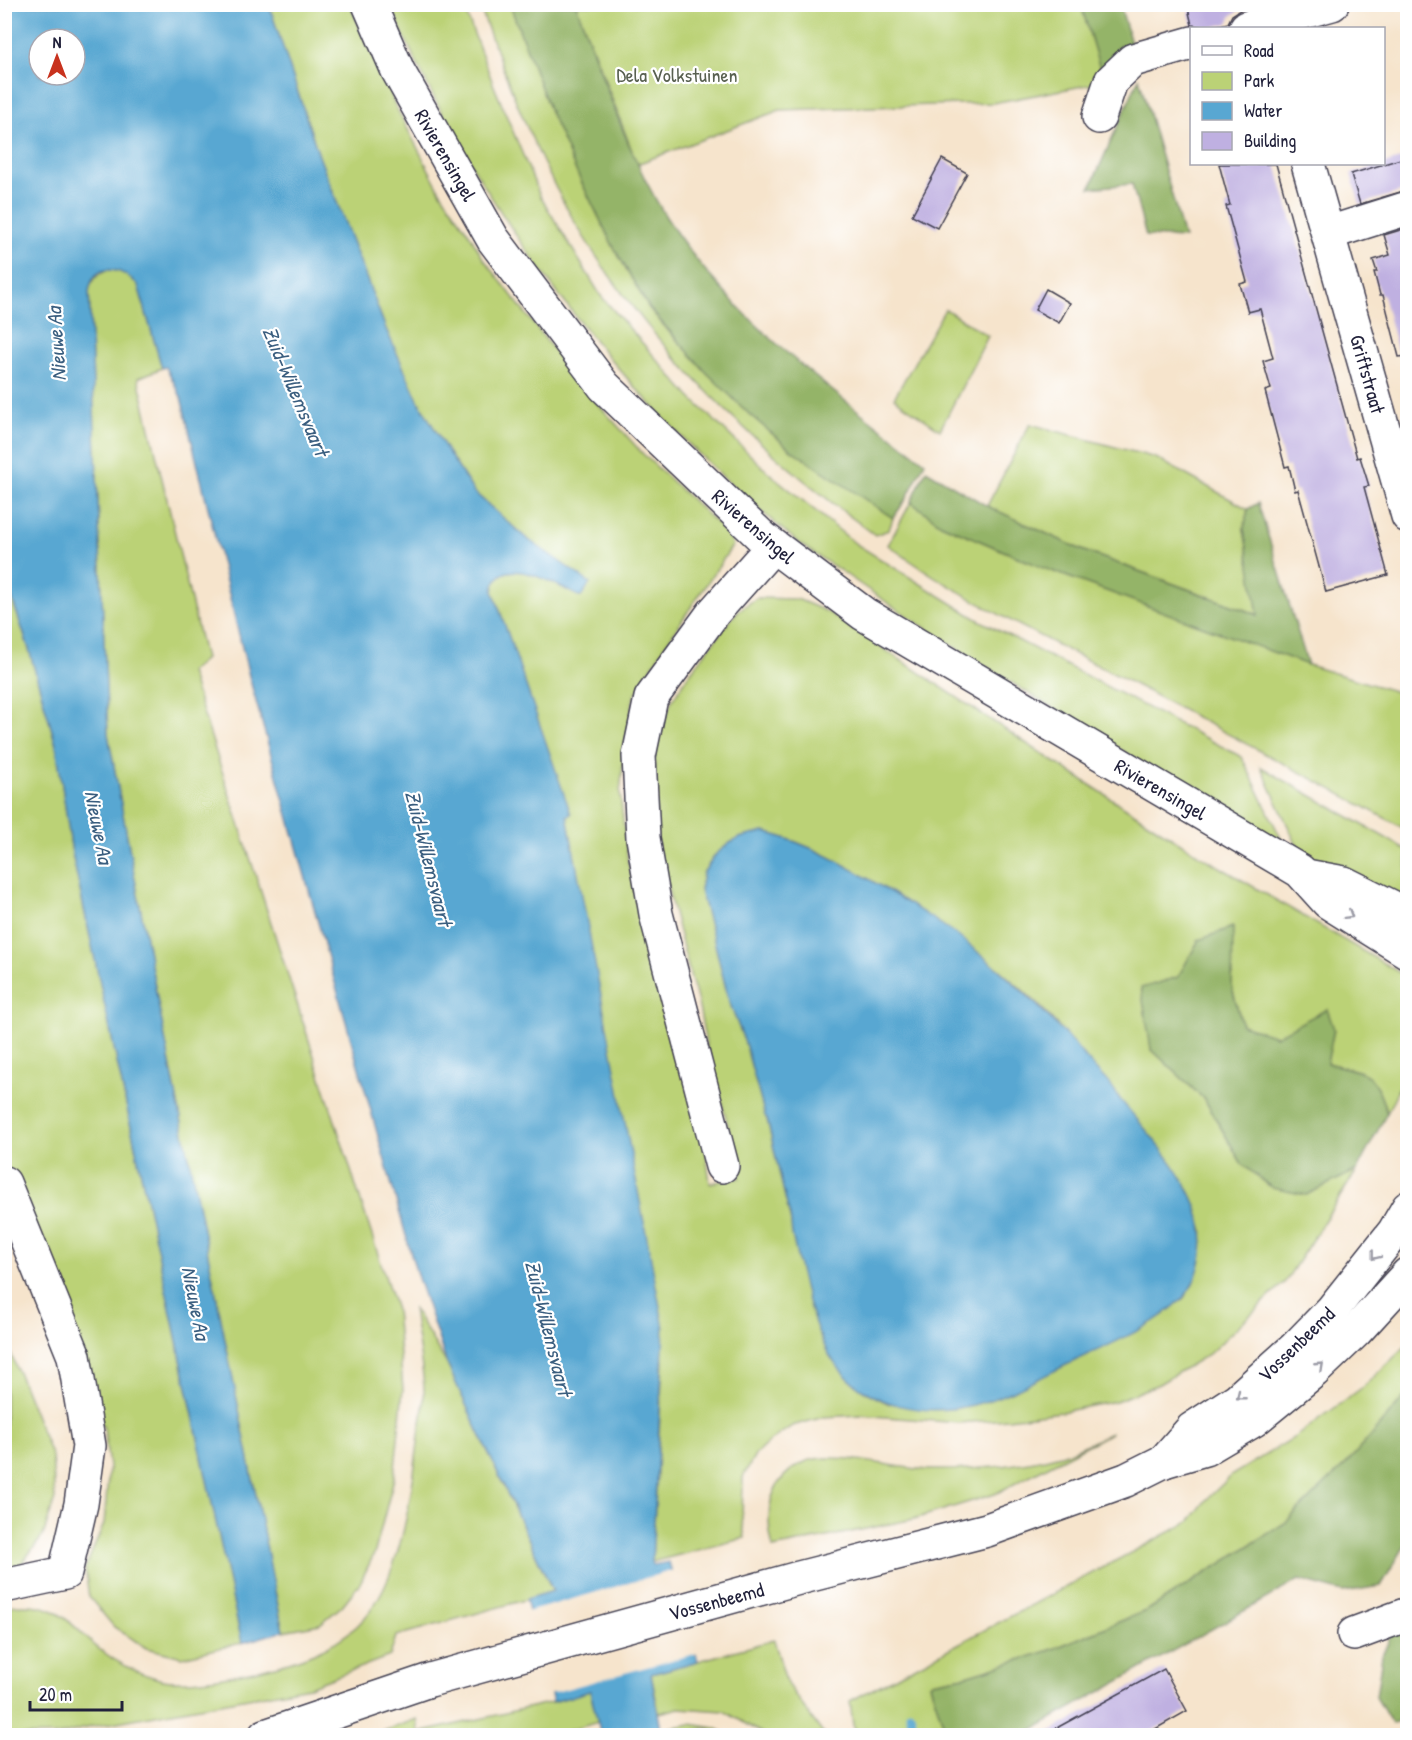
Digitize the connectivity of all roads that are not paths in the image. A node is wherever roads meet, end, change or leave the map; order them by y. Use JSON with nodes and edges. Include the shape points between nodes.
{"nodes":[{"id":1,"x":369,"y":4,"type":"edge"},
{"id":2,"x":1332,"y":4,"type":"edge"},
{"id":3,"x":1267,"y":21,"type":"edge"},
{"id":4,"x":1190,"y":44,"type":"edge"},
{"id":5,"x":1099,"y":117,"type":"dead end"},
{"id":6,"x":1308,"y":165,"type":"edge"},
{"id":7,"x":1407,"y":208,"type":"edge"},
{"id":8,"x":1329,"y":232,"type":"junction"},
{"id":9,"x":1407,"y":516,"type":"edge"},
{"id":10,"x":773,"y":546,"type":"junction"},
{"id":11,"x":1305,"y":876,"type":"junction"},
{"id":12,"x":1407,"y":915,"type":"edge"},
{"id":13,"x":1407,"y":952,"type":"edge"},
{"id":14,"x":722,"y":1166,"type":"dead end"},
{"id":15,"x":4,"y":1183,"type":"edge"},
{"id":16,"x":1407,"y":1208,"type":"edge"},
{"id":17,"x":1407,"y":1274,"type":"edge"},
{"id":18,"x":1164,"y":1461,"type":"junction"},
{"id":19,"x":4,"y":1586,"type":"edge"},
{"id":20,"x":1407,"y":1614,"type":"edge"},
{"id":21,"x":1354,"y":1634,"type":"dead end"},
{"id":22,"x":265,"y":1736,"type":"edge"}],
"edges":[{"from":1,"to":10,"type":"main road","name":"Rivierensingel","via":[[398,71],[493,239],[604,386]]},
{"from":2,"to":3,"type":"main road"},
{"from":4,"to":5,"type":"main road","via":[[1133,60],[1111,81]]},
{"from":6,"to":8,"type":"main road","name":"Griftstraat"},
{"from":7,"to":8,"type":"main road"},
{"from":8,"to":9,"type":"main road","name":"Griftstraat"},
{"from":10,"to":11,"type":"main road","name":"Rivierensingel","via":[[864,614]]},
{"from":10,"to":14,"type":"main road","via":[[714,612],[651,698],[639,756],[643,838],[656,914]]},
{"from":11,"to":12,"type":"main road","name":"Rivierensingel","via":[[1344,883]]},
{"from":11,"to":13,"type":"main road","name":"Rivierensingel","one_way":true,"via":[[1328,902]]},
{"from":15,"to":19,"type":"main road","via":[[74,1356],[89,1446],[65,1573]]},
{"from":16,"to":18,"type":"main road","name":"Vossenbeemd","one_way":true,"via":[[1394,1232],[1332,1310],[1238,1399],[1192,1429]]},
{"from":18,"to":17,"type":"main road","name":"Vossenbeemd","one_way":true,"via":[[1205,1449],[1254,1420],[1356,1331]]},
{"from":18,"to":22,"type":"main road","name":"Vossenbeemd","via":[[1125,1480],[987,1530],[430,1680]]},
{"from":20,"to":21,"type":"main road"}]}
